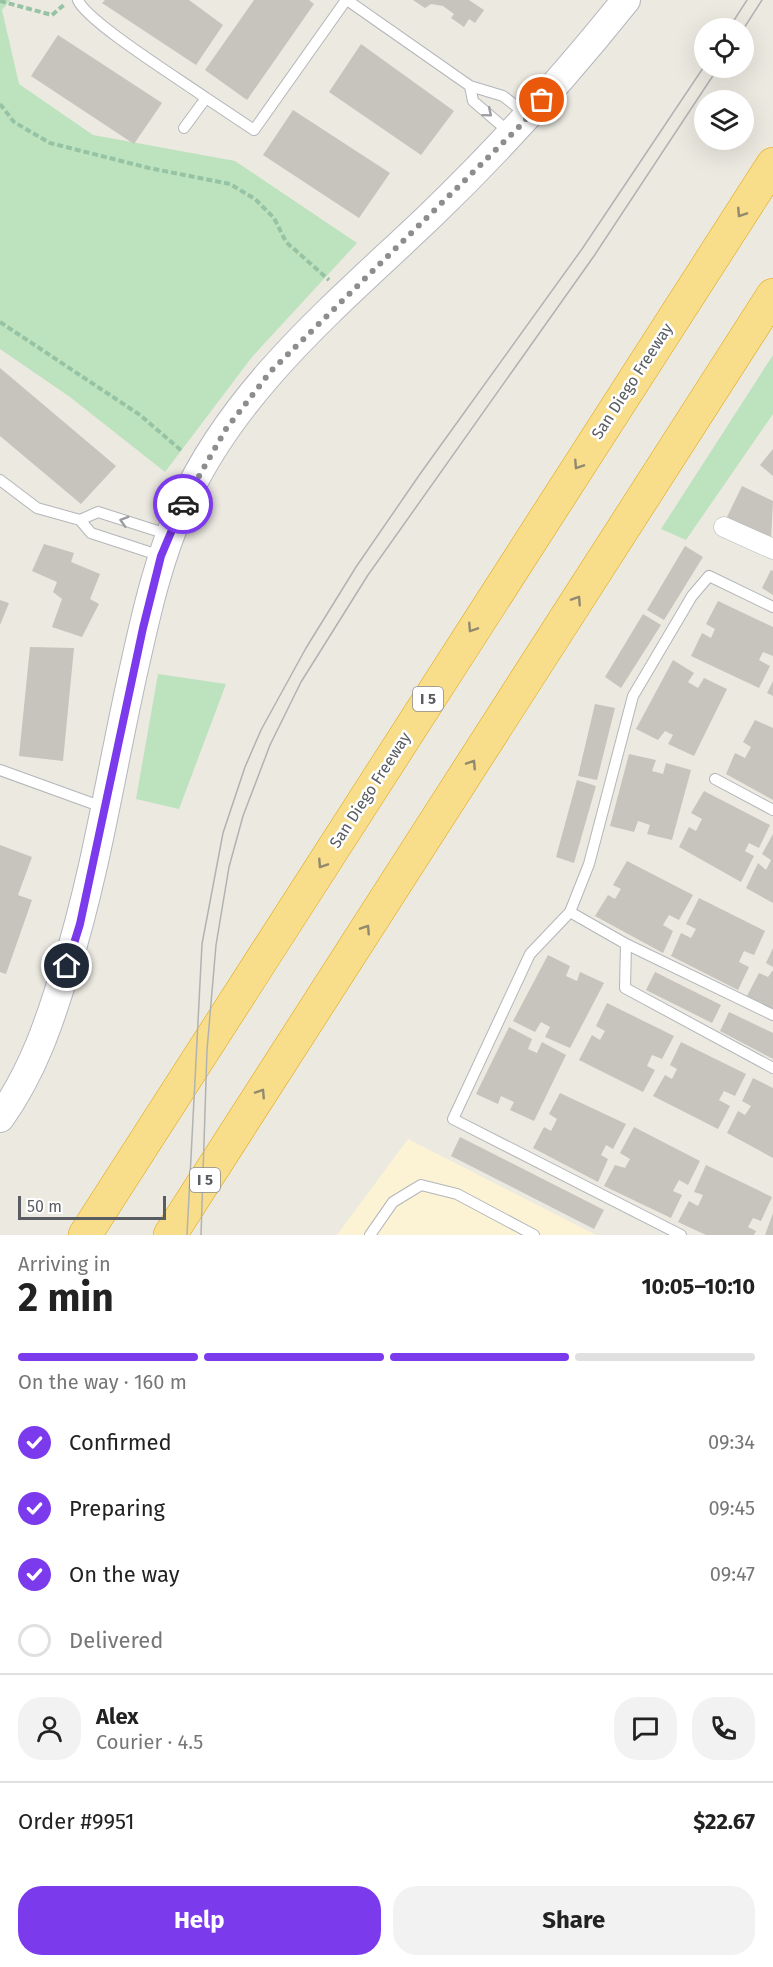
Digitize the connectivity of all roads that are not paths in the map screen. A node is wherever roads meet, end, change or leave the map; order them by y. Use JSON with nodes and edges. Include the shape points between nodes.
{"nodes":[{"id":1,"x":78,"y":0,"type":"edge"},
{"id":2,"x":346,"y":0,"type":"edge"},
{"id":3,"x":626,"y":0,"type":"edge"},
{"id":4,"x":470,"y":86,"type":"junction"},
{"id":5,"x":206,"y":98,"type":"junction"},
{"id":6,"x":520,"y":125,"type":"junction"},
{"id":7,"x":184,"y":128,"type":"dead end"},
{"id":8,"x":773,"y":164,"type":"edge"},
{"id":9,"x":773,"y":295,"type":"edge"},
{"id":10,"x":0,"y":480,"type":"edge"},
{"id":11,"x":80,"y":520,"type":"junction"},
{"id":12,"x":724,"y":527,"type":"dead end"},
{"id":13,"x":165,"y":545,"type":"junction"},
{"id":14,"x":773,"y":549,"type":"edge"},
{"id":15,"x":773,"y":607,"type":"edge"},
{"id":16,"x":0,"y":770,"type":"edge"},
{"id":17,"x":715,"y":779,"type":"dead end"},
{"id":18,"x":105,"y":808,"type":"junction"},
{"id":19,"x":773,"y":810,"type":"edge"},
{"id":20,"x":570,"y":912,"type":"junction"},
{"id":21,"x":626,"y":944,"type":"junction"},
{"id":22,"x":773,"y":1015,"type":"edge"},
{"id":23,"x":773,"y":1068,"type":"edge"},
{"id":24,"x":0,"y":1118,"type":"edge"},
{"id":25,"x":174,"y":1229,"type":"edge"},
{"id":26,"x":85,"y":1235,"type":"edge"},
{"id":27,"x":370,"y":1235,"type":"edge"},
{"id":28,"x":534,"y":1235,"type":"edge"},
{"id":29,"x":681,"y":1235,"type":"edge"}],
"edges":[{"from":1,"to":5,"type":"lane","via":[[104,26]]},
{"from":2,"to":4,"type":"lane"},
{"from":2,"to":5,"type":"lane","via":[[254,130]]},
{"from":3,"to":6,"type":"street"},
{"from":4,"to":6,"type":"lane","one_way":true,"via":[[474,101]]},
{"from":4,"to":6,"type":"lane","via":[[503,96]]},
{"from":5,"to":7,"type":"lane"},
{"from":6,"to":13,"type":"street","via":[[271,371],[201,468]]},
{"from":8,"to":26,"type":"highway","name":"San Diego Freeway","number":"I 5","one_way":true},
{"from":25,"to":9,"type":"highway","number":"I 5","one_way":true},
{"from":10,"to":11,"type":"lane","via":[[37,508]]},
{"from":11,"to":13,"type":"lane","via":[[91,533]]},
{"from":13,"to":11,"type":"lane","one_way":true,"via":[[98,513]]},
{"from":12,"to":14,"type":"street"},
{"from":13,"to":18,"type":"street","via":[[127,698]]},
{"from":15,"to":20,"type":"lane","via":[[709,576],[692,597],[633,696],[589,864]]},
{"from":16,"to":18,"type":"lane"},
{"from":17,"to":19,"type":"lane"},
{"from":18,"to":24,"type":"street","via":[[80,924],[47,1029],[18,1093]]},
{"from":20,"to":21,"type":"lane"},
{"from":20,"to":29,"type":"lane","via":[[530,954],[453,1119]]},
{"from":21,"to":22,"type":"lane"},
{"from":21,"to":23,"type":"lane","via":[[625,988]]},
{"from":27,"to":28,"type":"lane","via":[[393,1202],[422,1185],[457,1194]]}]}
